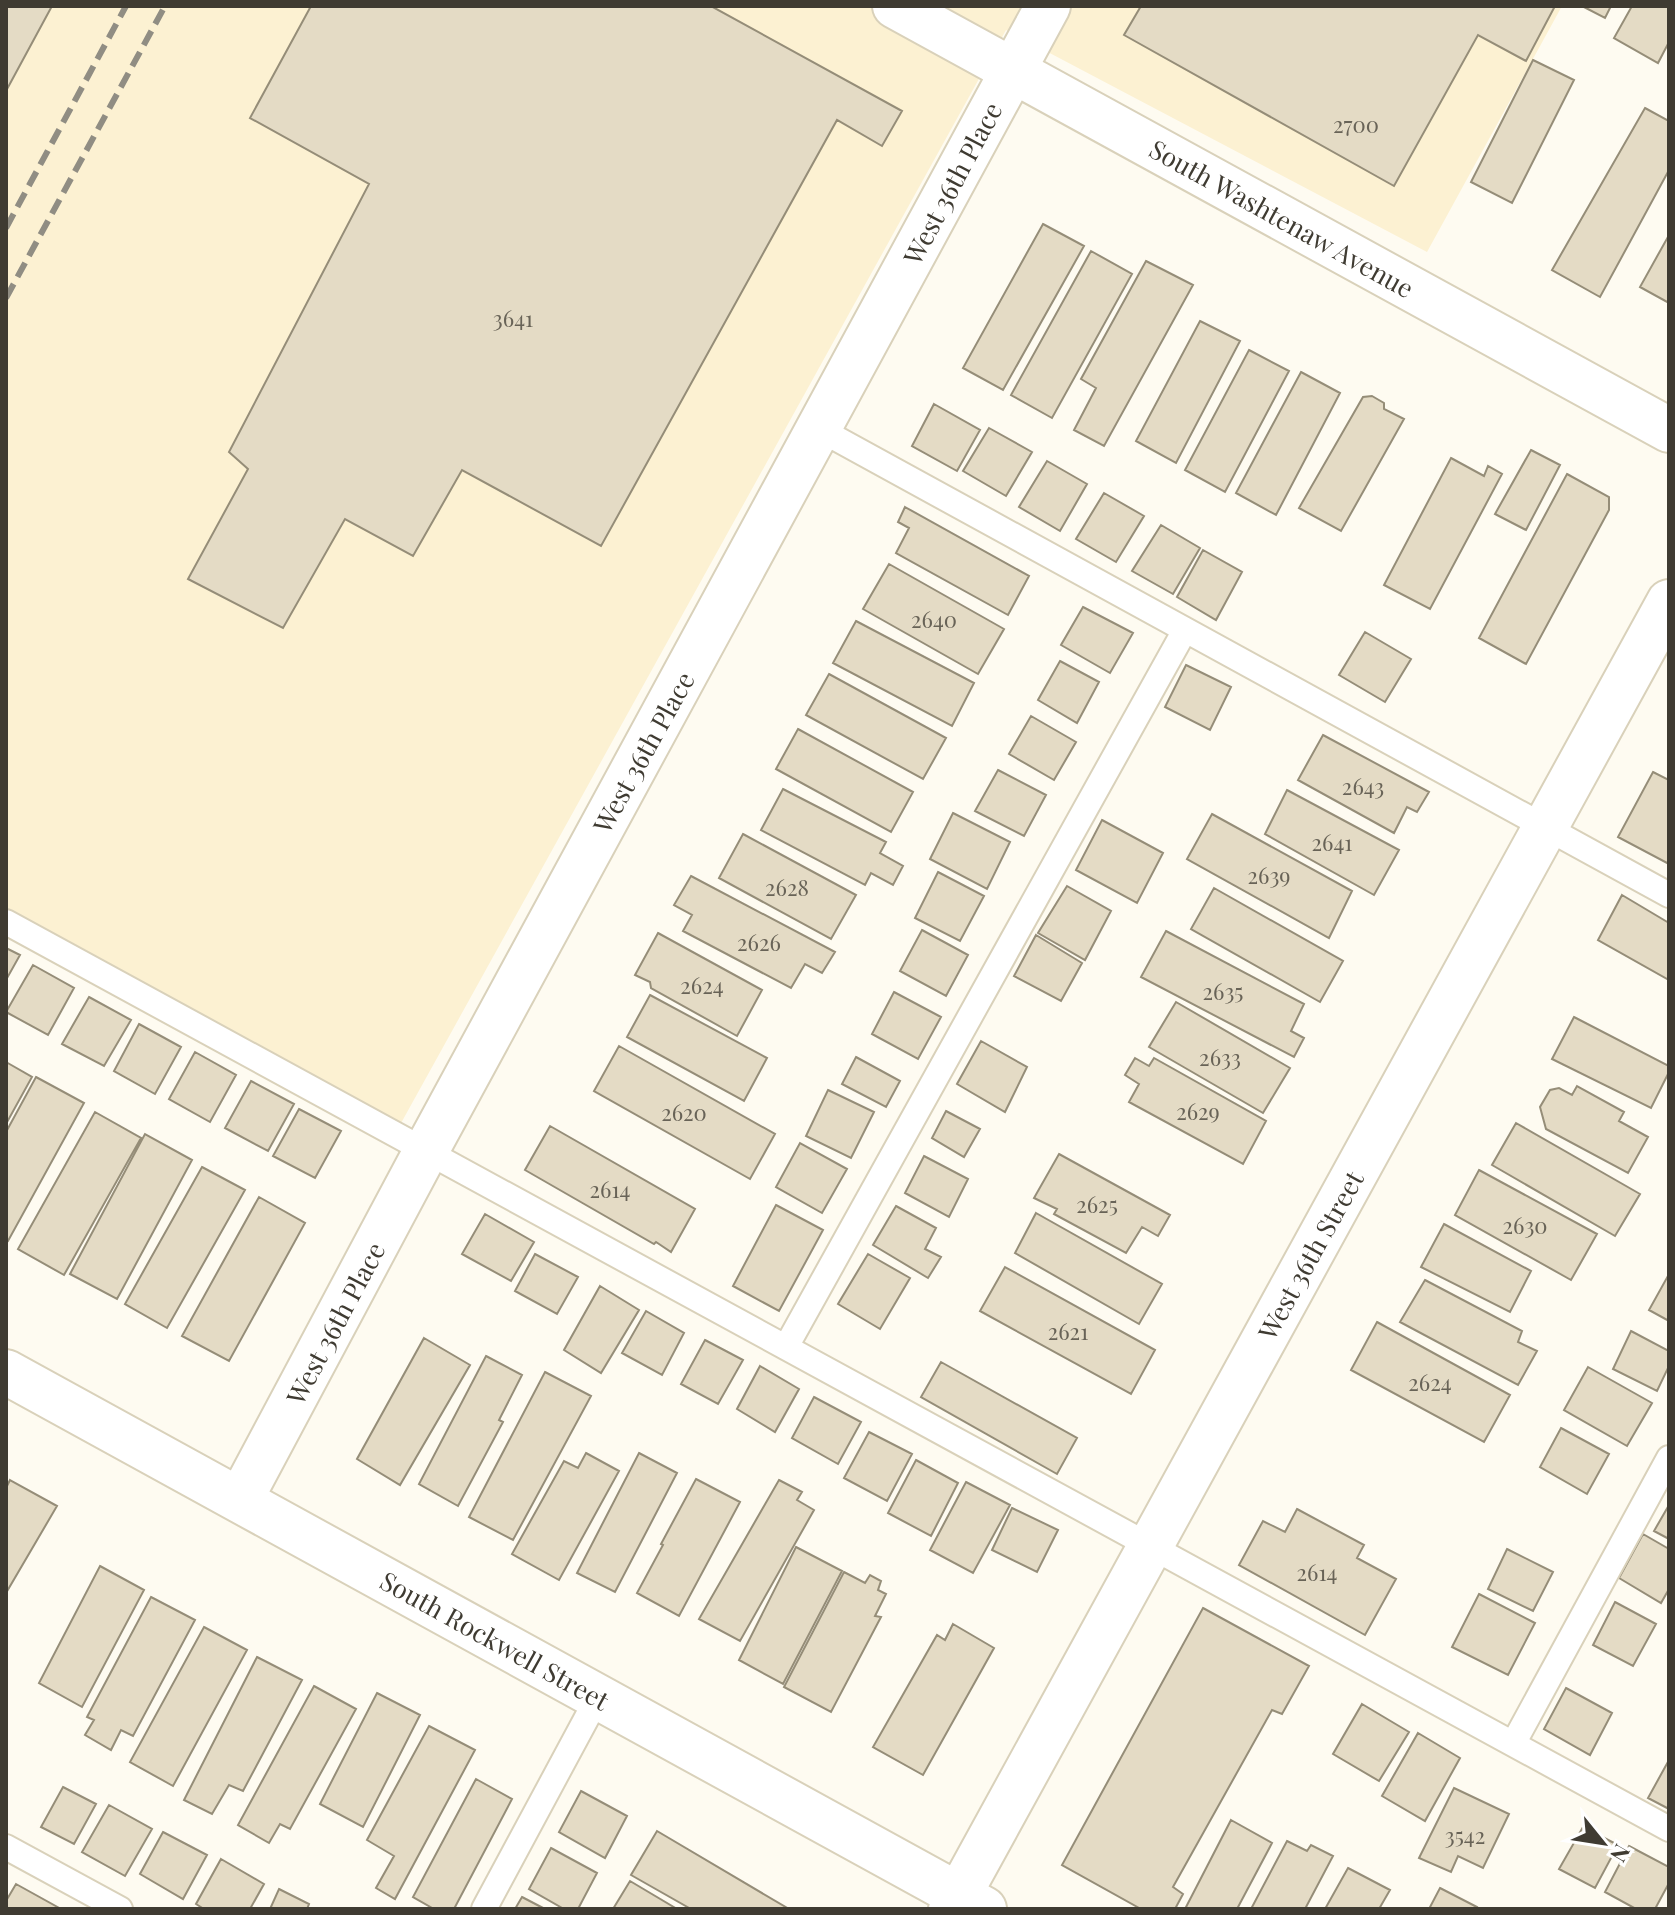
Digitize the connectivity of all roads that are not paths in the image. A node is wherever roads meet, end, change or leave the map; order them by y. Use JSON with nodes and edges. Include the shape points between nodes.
{"nodes":[{"id":1,"x":895,"y":6,"type":"edge"},
{"id":2,"x":1048,"y":6,"type":"edge"},
{"id":3,"x":1013,"y":71,"type":"junction"},
{"id":4,"x":819,"y":429,"type":"junction"},
{"id":5,"x":1669,"y":430,"type":"edge"},
{"id":6,"x":1669,"y":602,"type":"edge"},
{"id":7,"x":1185,"y":630,"type":"junction"},
{"id":8,"x":1545,"y":827,"type":"junction"},
{"id":9,"x":1669,"y":895,"type":"edge"},
{"id":10,"x":6,"y":922,"type":"edge"},
{"id":11,"x":426,"y":1151,"type":"junction"},
{"id":12,"x":786,"y":1347,"type":"junction"},
{"id":13,"x":6,"y":1372,"type":"edge"},
{"id":14,"x":1669,"y":1458,"type":"edge"},
{"id":15,"x":240,"y":1500,"type":"junction"},
{"id":16,"x":1150,"y":1546,"type":"junction"},
{"id":17,"x":598,"y":1697,"type":"junction"},
{"id":18,"x":1513,"y":1744,"type":"junction"},
{"id":19,"x":1669,"y":1829,"type":"edge"},
{"id":20,"x":6,"y":1847,"type":"edge"},
{"id":21,"x":965,"y":1904,"type":"edge"},
{"id":22,"x":120,"y":1909,"type":"edge"},
{"id":23,"x":484,"y":1909,"type":"edge"}],
"edges":[{"from":1,"to":3,"type":"street","name":"South Washtenaw Avenue"},
{"from":2,"to":3,"type":"street","name":"West 36th Place"},
{"from":3,"to":4,"type":"street","name":"West 36th Place"},
{"from":3,"to":5,"type":"street","name":"South Washtenaw Avenue"},
{"from":4,"to":7,"type":"lane"},
{"from":4,"to":11,"type":"street","name":"West 36th Place"},
{"from":6,"to":8,"type":"street","name":"West 36th Street"},
{"from":7,"to":8,"type":"lane"},
{"from":7,"to":12,"type":"lane"},
{"from":8,"to":9,"type":"lane"},
{"from":8,"to":16,"type":"street","name":"West 36th Street"},
{"from":10,"to":11,"type":"lane"},
{"from":11,"to":12,"type":"lane"},
{"from":11,"to":15,"type":"street","name":"West 36th Place"},
{"from":12,"to":16,"type":"lane"},
{"from":13,"to":15,"type":"street","name":"South Rockwell Street"},
{"from":14,"to":18,"type":"lane"},
{"from":15,"to":17,"type":"street","name":"South Rockwell Street"},
{"from":16,"to":18,"type":"lane"},
{"from":16,"to":21,"type":"street","name":"West 36th Street"},
{"from":17,"to":21,"type":"street","name":"South Rockwell Street"},
{"from":17,"to":23,"type":"lane"},
{"from":18,"to":19,"type":"lane"},
{"from":20,"to":22,"type":"lane"}]}
